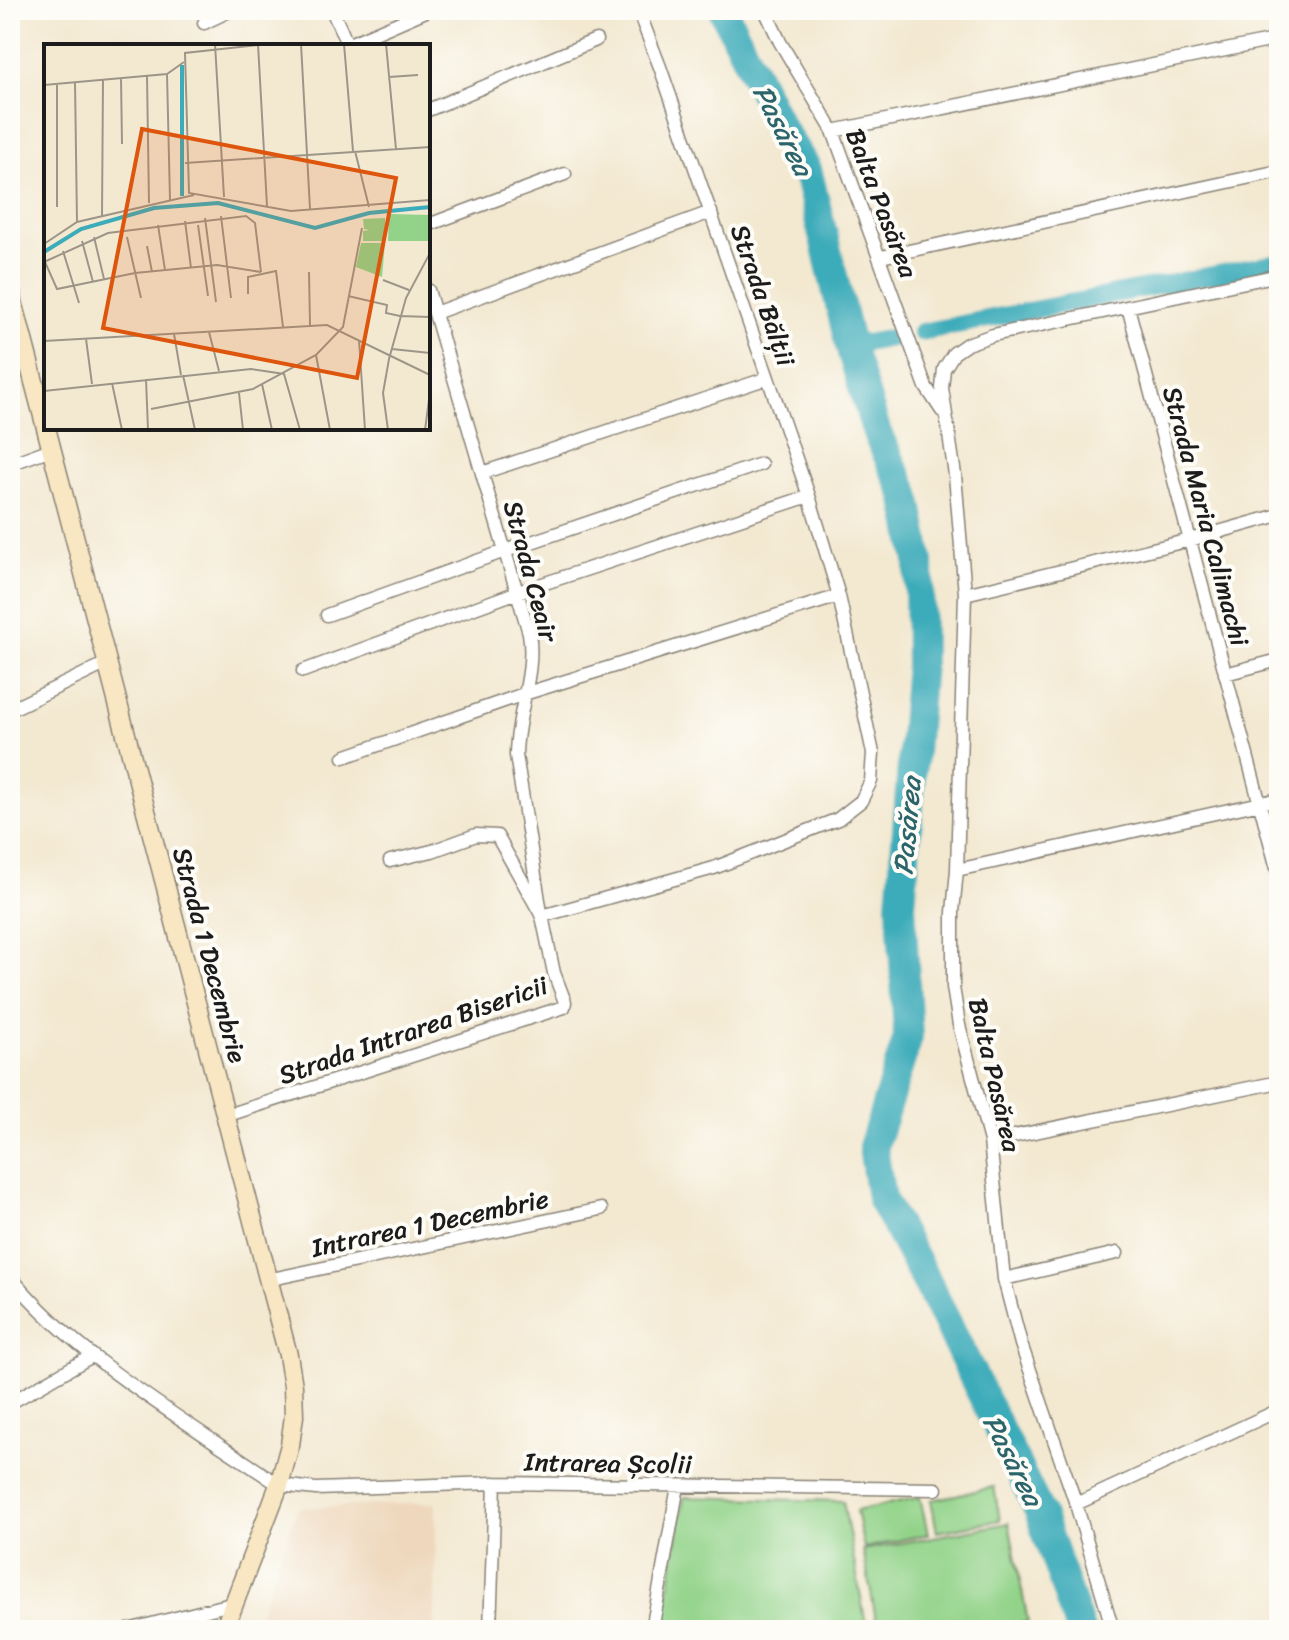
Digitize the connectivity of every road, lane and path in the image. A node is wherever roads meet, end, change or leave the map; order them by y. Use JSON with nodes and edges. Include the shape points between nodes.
{"nodes":[{"id":1,"x":231,"y":10,"type":"edge"},
{"id":2,"x":332,"y":10,"type":"edge"},
{"id":3,"x":428,"y":10,"type":"edge"},
{"id":4,"x":638,"y":10,"type":"edge"},
{"id":5,"x":765,"y":10,"type":"edge"},
{"id":6,"x":204,"y":23,"type":"dead end"},
{"id":7,"x":1279,"y":39,"type":"edge"},
{"id":8,"x":596,"y":40,"type":"dead end"},
{"id":9,"x":347,"y":44,"type":"edge"},
{"id":10,"x":349,"y":44,"type":"edge"},
{"id":11,"x":430,"y":109,"type":"edge"},
{"id":12,"x":833,"y":131,"type":"junction"},
{"id":13,"x":1279,"y":171,"type":"edge"},
{"id":14,"x":565,"y":174,"type":"dead end"},
{"id":15,"x":711,"y":212,"type":"junction"},
{"id":16,"x":430,"y":224,"type":"edge"},
{"id":17,"x":881,"y":257,"type":"junction"},
{"id":18,"x":1279,"y":275,"type":"edge"},
{"id":19,"x":10,"y":290,"type":"edge"},
{"id":20,"x":430,"y":297,"type":"edge"},
{"id":21,"x":1128,"y":307,"type":"junction"},
{"id":22,"x":435,"y":313,"type":"junction"},
{"id":23,"x":768,"y":378,"type":"junction"},
{"id":24,"x":946,"y":417,"type":"junction"},
{"id":25,"x":44,"y":422,"type":"edge"},
{"id":26,"x":46,"y":430,"type":"edge"},
{"id":27,"x":51,"y":449,"type":"junction"},
{"id":28,"x":10,"y":464,"type":"edge"},
{"id":29,"x":761,"y":464,"type":"dead end"},
{"id":30,"x":482,"y":473,"type":"junction"},
{"id":31,"x":809,"y":496,"type":"junction"},
{"id":32,"x":1279,"y":515,"type":"edge"},
{"id":33,"x":1190,"y":540,"type":"junction"},
{"id":34,"x":505,"y":551,"type":"junction"},
{"id":35,"x":518,"y":592,"type":"junction"},
{"id":36,"x":965,"y":594,"type":"junction"},
{"id":37,"x":839,"y":596,"type":"junction"},
{"id":38,"x":327,"y":615,"type":"dead end"},
{"id":39,"x":1279,"y":660,"type":"edge"},
{"id":40,"x":107,"y":663,"type":"junction"},
{"id":41,"x":303,"y":671,"type":"dead end"},
{"id":42,"x":1225,"y":674,"type":"junction"},
{"id":43,"x":524,"y":694,"type":"junction"},
{"id":44,"x":10,"y":710,"type":"edge"},
{"id":45,"x":344,"y":757,"type":"dead end"},
{"id":46,"x":1279,"y":799,"type":"edge"},
{"id":47,"x":1259,"y":804,"type":"junction"},
{"id":48,"x":390,"y":861,"type":"dead end"},
{"id":49,"x":957,"y":870,"type":"junction"},
{"id":50,"x":1279,"y":876,"type":"edge"},
{"id":51,"x":542,"y":916,"type":"junction"},
{"id":52,"x":1279,"y":1082,"type":"edge"},
{"id":53,"x":225,"y":1116,"type":"junction"},
{"id":54,"x":990,"y":1141,"type":"junction"},
{"id":55,"x":601,"y":1209,"type":"dead end"},
{"id":56,"x":1117,"y":1253,"type":"dead end"},
{"id":57,"x":10,"y":1276,"type":"edge"},
{"id":58,"x":1004,"y":1279,"type":"junction"},
{"id":59,"x":267,"y":1280,"type":"junction"},
{"id":60,"x":92,"y":1356,"type":"junction"},
{"id":61,"x":10,"y":1403,"type":"edge"},
{"id":62,"x":1279,"y":1410,"type":"edge"},
{"id":63,"x":495,"y":1483,"type":"junction"},
{"id":64,"x":279,"y":1485,"type":"junction"},
{"id":65,"x":678,"y":1486,"type":"junction"},
{"id":66,"x":936,"y":1489,"type":"dead end"},
{"id":67,"x":1076,"y":1504,"type":"junction"},
{"id":68,"x":235,"y":1603,"type":"junction"},
{"id":69,"x":128,"y":1630,"type":"edge"},
{"id":70,"x":224,"y":1630,"type":"edge"},
{"id":71,"x":490,"y":1630,"type":"edge"},
{"id":72,"x":652,"y":1630,"type":"edge"},
{"id":73,"x":1113,"y":1630,"type":"edge"}],
"edges":[{"from":1,"to":6,"type":"street"},
{"from":2,"to":9,"type":"street"},
{"from":3,"to":10,"type":"street"},
{"from":4,"to":15,"type":"street","name":"Strada Bălții"},
{"from":5,"to":12,"type":"street","name":"Balta Pasărea"},
{"from":7,"to":12,"type":"street"},
{"from":8,"to":11,"type":"street"},
{"from":12,"to":17,"type":"street","name":"Balta Pasărea"},
{"from":13,"to":17,"type":"street"},
{"from":14,"to":16,"type":"street"},
{"from":15,"to":22,"type":"street"},
{"from":15,"to":23,"type":"street","name":"Strada Bălții"},
{"from":17,"to":24,"type":"street","name":"Balta Pasărea","via":[[926,387]]},
{"from":18,"to":21,"type":"street"},
{"from":19,"to":25,"type":"main road","name":"Strada 1 Decembrie"},
{"from":20,"to":22,"type":"street","name":"Strada Ceair"},
{"from":21,"to":24,"type":"street","name":"Balta Pasărea","via":[[967,344],[944,369]]},
{"from":21,"to":33,"type":"street","name":"Strada Maria Calimachi"},
{"from":22,"to":30,"type":"street","name":"Strada Ceair"},
{"from":23,"to":30,"type":"street"},
{"from":23,"to":31,"type":"street","name":"Strada Bălții"},
{"from":24,"to":36,"type":"street","name":"Balta Pasărea"},
{"from":26,"to":27,"type":"main road","name":"Strada 1 Decembrie"},
{"from":27,"to":28,"type":"street"},
{"from":27,"to":40,"type":"main road","name":"Strada 1 Decembrie"},
{"from":29,"to":34,"type":"street"},
{"from":30,"to":34,"type":"street","name":"Strada Ceair"},
{"from":31,"to":35,"type":"street"},
{"from":31,"to":37,"type":"street","name":"Strada Bălții"},
{"from":32,"to":33,"type":"street"},
{"from":33,"to":36,"type":"street"},
{"from":33,"to":42,"type":"street","name":"Strada Maria Calimachi"},
{"from":34,"to":35,"type":"street","name":"Strada Ceair"},
{"from":34,"to":38,"type":"street"},
{"from":35,"to":41,"type":"street"},
{"from":35,"to":43,"type":"street","name":"Strada Ceair","via":[[532,651]]},
{"from":36,"to":49,"type":"street","name":"Balta Pasărea"},
{"from":37,"to":43,"type":"street"},
{"from":37,"to":51,"type":"street","name":"Strada Bălții","via":[[873,753],[871,781],[861,801],[838,819],[714,868]]},
{"from":39,"to":42,"type":"street"},
{"from":40,"to":44,"type":"street"},
{"from":40,"to":53,"type":"main road","name":"Strada 1 Decembrie"},
{"from":42,"to":47,"type":"street","name":"Strada Maria Calimachi"},
{"from":43,"to":45,"type":"street"},
{"from":43,"to":51,"type":"street","name":"Strada Ceair","via":[[516,755]]},
{"from":46,"to":47,"type":"street"},
{"from":47,"to":49,"type":"street"},
{"from":47,"to":50,"type":"street","name":"Strada Maria Calimachi"},
{"from":48,"to":51,"type":"street","name":"Strada Intrarea Bisericii","via":[[476,835],[497,836]]},
{"from":49,"to":54,"type":"street","name":"Balta Pasărea","via":[[953,987]]},
{"from":51,"to":53,"type":"street","name":"Strada Intrarea Bisericii","via":[[565,1002],[561,1009]]},
{"from":52,"to":54,"type":"street"},
{"from":53,"to":59,"type":"main road","name":"Strada 1 Decembrie"},
{"from":54,"to":58,"type":"street","name":"Balta Pasărea"},
{"from":55,"to":59,"type":"street","name":"Intrarea 1 Decembrie"},
{"from":56,"to":58,"type":"street"},
{"from":57,"to":60,"type":"street"},
{"from":58,"to":67,"type":"street","name":"Balta Pasărea"},
{"from":59,"to":64,"type":"main road","name":"Strada 1 Decembrie","via":[[293,1386],[294,1416]]},
{"from":60,"to":61,"type":"street"},
{"from":60,"to":64,"type":"street"},
{"from":62,"to":67,"type":"street"},
{"from":63,"to":64,"type":"street","name":"Intrarea Școlii","via":[[316,1489]]},
{"from":63,"to":65,"type":"street","name":"Intrarea Școlii"},
{"from":63,"to":71,"type":"street"},
{"from":64,"to":68,"type":"main road","name":"Strada 1 Decembrie"},
{"from":65,"to":66,"type":"street","name":"Intrarea Școlii"},
{"from":65,"to":72,"type":"street"},
{"from":67,"to":73,"type":"street","name":"Balta Pasărea"},
{"from":68,"to":69,"type":"street"},
{"from":68,"to":70,"type":"main road","name":"Strada 1 Decembrie"}]}
